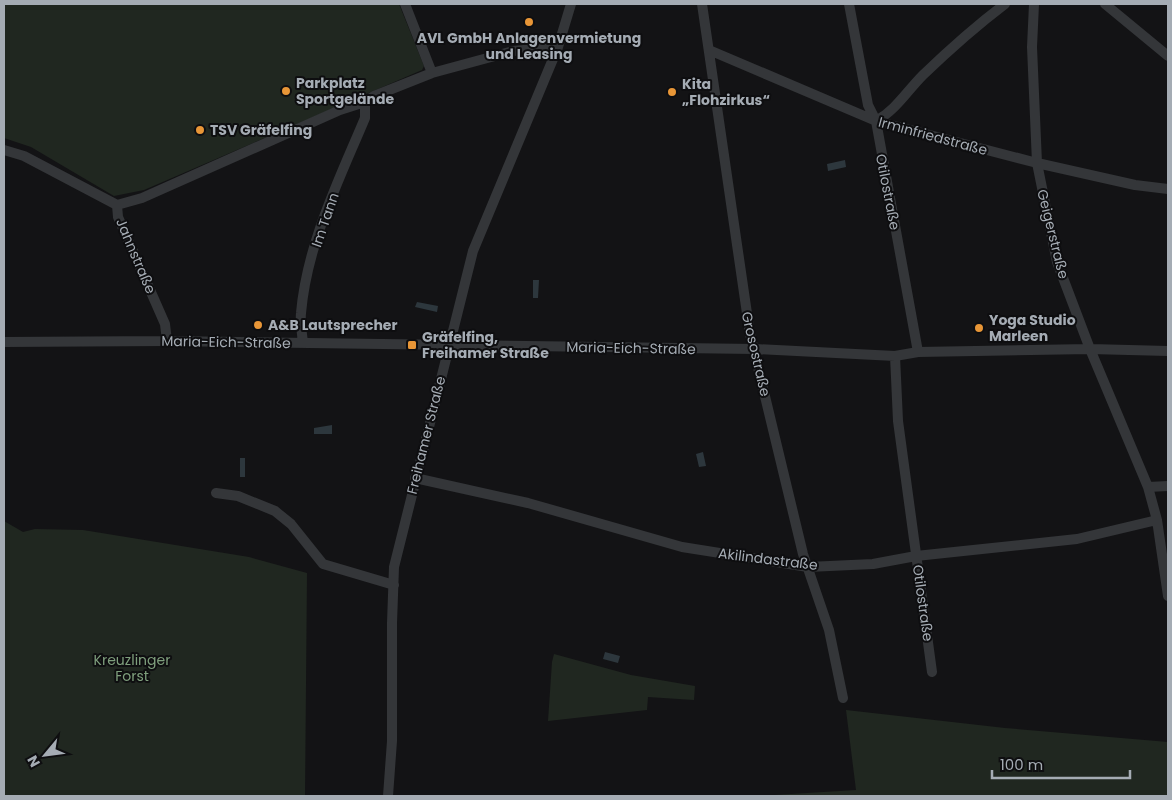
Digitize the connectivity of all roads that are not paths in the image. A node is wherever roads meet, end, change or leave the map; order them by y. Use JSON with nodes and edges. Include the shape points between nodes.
{"nodes":[{"id":1,"x":405,"y":4,"type":"edge"},
{"id":2,"x":571,"y":4,"type":"edge"},
{"id":3,"x":702,"y":4,"type":"edge"},
{"id":4,"x":849,"y":4,"type":"edge"},
{"id":5,"x":1005,"y":4,"type":"edge"},
{"id":6,"x":1034,"y":4,"type":"edge"},
{"id":7,"x":1105,"y":4,"type":"edge"},
{"id":8,"x":558,"y":48,"type":"junction"},
{"id":9,"x":709,"y":50,"type":"junction"},
{"id":10,"x":1168,"y":56,"type":"edge"},
{"id":11,"x":432,"y":73,"type":"junction"},
{"id":12,"x":365,"y":102,"type":"junction"},
{"id":13,"x":876,"y":121,"type":"junction"},
{"id":14,"x":4,"y":150,"type":"edge"},
{"id":15,"x":1037,"y":164,"type":"junction"},
{"id":16,"x":1168,"y":188,"type":"edge"},
{"id":17,"x":117,"y":205,"type":"junction"},
{"id":18,"x":167,"y":341,"type":"junction"},
{"id":19,"x":4,"y":342,"type":"edge"},
{"id":20,"x":303,"y":343,"type":"junction"},
{"id":21,"x":448,"y":345,"type":"junction"},
{"id":22,"x":755,"y":349,"type":"junction"},
{"id":23,"x":1090,"y":349,"type":"junction"},
{"id":24,"x":1168,"y":351,"type":"edge"},
{"id":25,"x":918,"y":352,"type":"junction"},
{"id":26,"x":895,"y":356,"type":"junction"},
{"id":27,"x":415,"y":478,"type":"junction"},
{"id":28,"x":1168,"y":486,"type":"edge"},
{"id":29,"x":1148,"y":487,"type":"junction"},
{"id":30,"x":216,"y":493,"type":"dead end"},
{"id":31,"x":1157,"y":520,"type":"junction"},
{"id":32,"x":916,"y":556,"type":"junction"},
{"id":33,"x":808,"y":567,"type":"junction"},
{"id":34,"x":394,"y":585,"type":"junction"},
{"id":35,"x":1168,"y":596,"type":"edge"},
{"id":36,"x":932,"y":672,"type":"dead end"},
{"id":37,"x":844,"y":698,"type":"dead end"},
{"id":38,"x":388,"y":796,"type":"edge"}],
"edges":[{"from":1,"to":11,"type":"street"},
{"from":2,"to":8,"type":"street","name":"Freihamer Straße"},
{"from":3,"to":9,"type":"street","name":"Grosostraße"},
{"from":4,"to":13,"type":"street","name":"Otilostraße","via":[[868,105]]},
{"from":5,"to":13,"type":"street","via":[[972,29],[921,77],[889,114]]},
{"from":6,"to":15,"type":"street","name":"Geigerstraße","via":[[1032,47]]},
{"from":7,"to":10,"type":"street"},
{"from":8,"to":11,"type":"street","via":[[513,51]]},
{"from":8,"to":21,"type":"street","name":"Freihamer Straße","via":[[473,251]]},
{"from":9,"to":13,"type":"street","name":"Irminfriedstraße"},
{"from":9,"to":22,"type":"street","name":"Grosostraße","via":[[750,334]]},
{"from":11,"to":12,"type":"street"},
{"from":12,"to":17,"type":"street","via":[[340,110],[142,198]]},
{"from":12,"to":20,"type":"street","name":"Im Tann","via":[[365,118],[326,210],[312,259],[301,314]]},
{"from":13,"to":15,"type":"street","name":"Irminfriedstraße"},
{"from":13,"to":25,"type":"street","name":"Otilostraße"},
{"from":14,"to":17,"type":"street","name":"Jahnstraße","via":[[24,156]]},
{"from":15,"to":16,"type":"street","name":"Irminfriedstraße"},
{"from":15,"to":23,"type":"street","name":"Geigerstraße","via":[[1057,262]]},
{"from":17,"to":18,"type":"street","name":"Jahnstraße","via":[[118,217],[165,324]]},
{"from":18,"to":19,"type":"street","name":"Maria-Eich-Straße"},
{"from":18,"to":20,"type":"street","name":"Maria-Eich-Straße"},
{"from":20,"to":21,"type":"street","name":"Maria-Eich-Straße"},
{"from":21,"to":22,"type":"street","name":"Maria-Eich-Straße"},
{"from":21,"to":27,"type":"street","name":"Freihamer Straße"},
{"from":22,"to":26,"type":"street","name":"Maria-Eich-Straße"},
{"from":22,"to":33,"type":"street","name":"Grosostraße"},
{"from":23,"to":24,"type":"street","name":"Maria-Eich-Straße"},
{"from":23,"to":25,"type":"street","name":"Maria-Eich-Straße"},
{"from":23,"to":29,"type":"street","name":"Geigerstraße"},
{"from":25,"to":26,"type":"street","name":"Maria-Eich-Straße"},
{"from":26,"to":32,"type":"street","name":"Otilostraße","via":[[898,421]]},
{"from":27,"to":33,"type":"street","name":"Akilindastraße","via":[[528,504],[682,547]]},
{"from":27,"to":34,"type":"street","name":"Freihamer Straße","via":[[394,567]]},
{"from":28,"to":29,"type":"street"},
{"from":29,"to":31,"type":"street","name":"Geigerstraße"},
{"from":30,"to":34,"type":"street","via":[[238,496],[275,511],[291,524],[323,564]]},
{"from":31,"to":32,"type":"street","name":"Akilindastraße","via":[[1077,539]]},
{"from":31,"to":35,"type":"street","name":"Geigerstraße"},
{"from":32,"to":33,"type":"street","name":"Akilindastraße","via":[[873,564]]},
{"from":32,"to":36,"type":"street","name":"Otilostraße"},
{"from":33,"to":37,"type":"street","name":"Grosostraße","via":[[829,630]]},
{"from":34,"to":38,"type":"street","name":"Freihamer Straße"}]}
